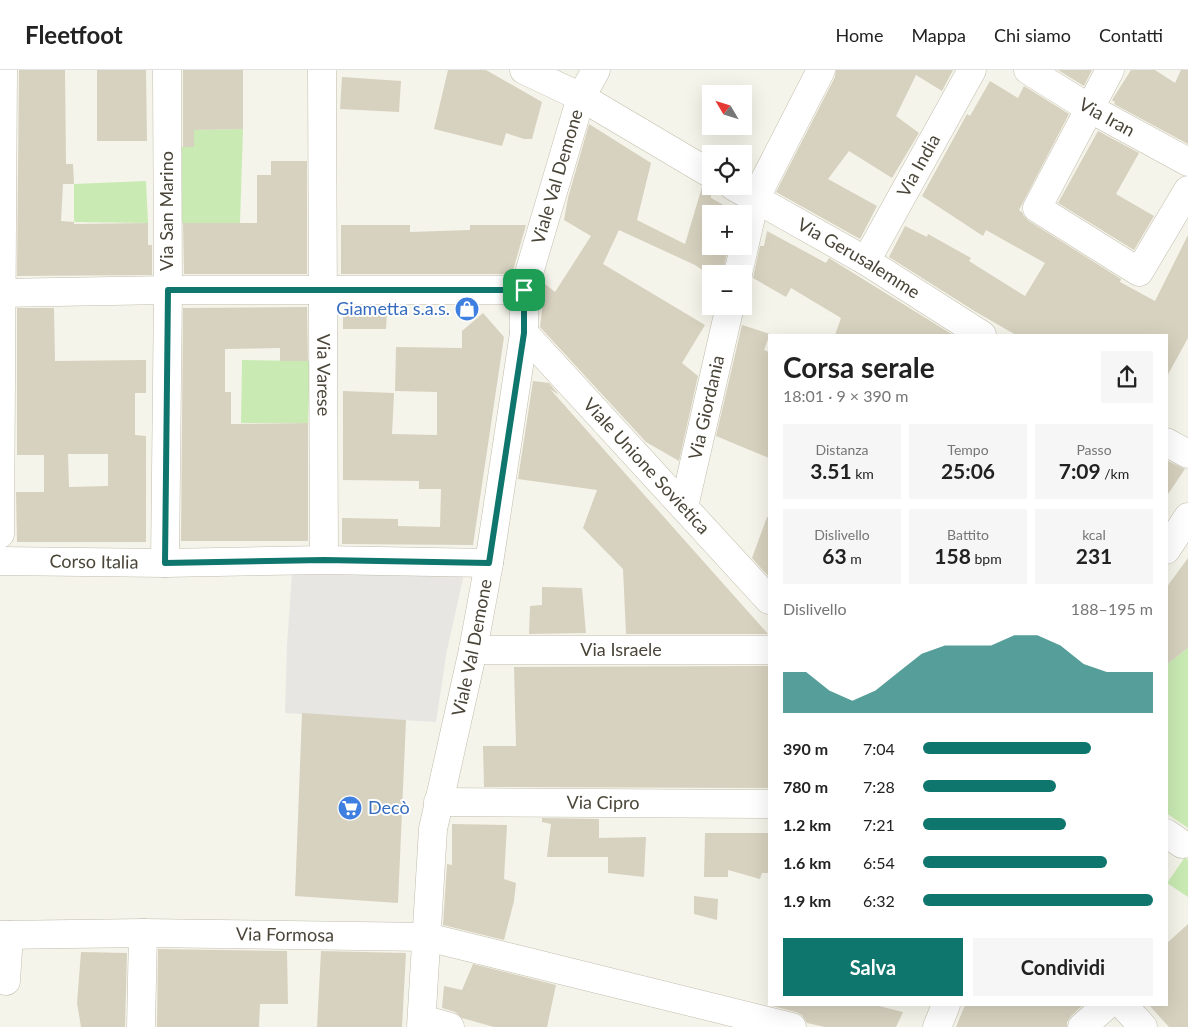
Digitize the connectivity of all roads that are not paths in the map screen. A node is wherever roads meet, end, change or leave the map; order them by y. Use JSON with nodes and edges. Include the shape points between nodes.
{"nodes":[{"id":1,"x":3,"y":70,"type":"edge"},
{"id":2,"x":167,"y":70,"type":"edge"},
{"id":3,"x":322,"y":70,"type":"edge"},
{"id":4,"x":524,"y":70,"type":"edge"},
{"id":5,"x":596,"y":70,"type":"edge"},
{"id":6,"x":821,"y":70,"type":"edge"},
{"id":7,"x":972,"y":70,"type":"edge"},
{"id":8,"x":1028,"y":70,"type":"edge"},
{"id":9,"x":1110,"y":70,"type":"edge"},
{"id":10,"x":581,"y":97,"type":"junction"},
{"id":11,"x":1089,"y":108,"type":"junction"},
{"id":12,"x":1188,"y":162,"type":"edge"},
{"id":13,"x":702,"y":169,"type":"edge"},
{"id":14,"x":752,"y":180,"type":"edge"},
{"id":15,"x":1188,"y":190,"type":"edge"},
{"id":16,"x":744,"y":195,"type":"edge"},
{"id":17,"x":748,"y":195,"type":"edge"},
{"id":18,"x":866,"y":262,"type":"junction"},
{"id":19,"x":739,"y":265,"type":"edge"},
{"id":20,"x":168,"y":290,"type":"junction"},
{"id":21,"x":323,"y":290,"type":"junction"},
{"id":22,"x":524,"y":290,"type":"junction"},
{"id":23,"x":1,"y":293,"type":"edge"},
{"id":24,"x":728,"y":315,"type":"edge"},
{"id":25,"x":524,"y":333,"type":"junction"},
{"id":26,"x":980,"y":334,"type":"edge"},
{"id":27,"x":1168,"y":443,"type":"edge"},
{"id":28,"x":1188,"y":454,"type":"edge"},
{"id":29,"x":684,"y":507,"type":"junction"},
{"id":30,"x":0,"y":534,"type":"edge"},
{"id":31,"x":324,"y":560,"type":"junction"},
{"id":32,"x":0,"y":561,"type":"edge"},
{"id":33,"x":165,"y":563,"type":"junction"},
{"id":34,"x":489,"y":563,"type":"junction"},
{"id":35,"x":768,"y":599,"type":"edge"},
{"id":36,"x":473,"y":650,"type":"junction"},
{"id":37,"x":768,"y":650,"type":"edge"},
{"id":38,"x":438,"y":802,"type":"junction"},
{"id":39,"x":768,"y":804,"type":"edge"},
{"id":40,"x":143,"y":933,"type":"junction"},
{"id":41,"x":5,"y":935,"type":"edge"},
{"id":42,"x":427,"y":937,"type":"junction"},
{"id":43,"x":6,"y":981,"type":"dead end"},
{"id":44,"x":946,"y":1006,"type":"edge"},
{"id":45,"x":1106,"y":1006,"type":"edge"},
{"id":46,"x":1124,"y":1006,"type":"edge"},
{"id":47,"x":421,"y":1023,"type":"edge"},
{"id":48,"x":140,"y":1027,"type":"edge"},
{"id":49,"x":450,"y":1027,"type":"edge"},
{"id":50,"x":792,"y":1027,"type":"edge"},
{"id":51,"x":937,"y":1027,"type":"edge"},
{"id":52,"x":1082,"y":1027,"type":"edge"},
{"id":53,"x":1142,"y":1027,"type":"edge"}],
"edges":[{"from":1,"to":23,"type":"street"},
{"from":2,"to":20,"type":"street","name":"Via San Marino"},
{"from":3,"to":21,"type":"street","name":"Via Varese"},
{"from":4,"to":10,"type":"street"},
{"from":5,"to":10,"type":"street","name":"Viale Val Demone"},
{"from":6,"to":14,"type":"street"},
{"from":7,"to":18,"type":"street","name":"Via India"},
{"from":8,"to":11,"type":"street","name":"Via Iran"},
{"from":9,"to":11,"type":"street"},
{"from":10,"to":13,"type":"street"},
{"from":10,"to":22,"type":"street","name":"Viale Val Demone"},
{"from":11,"to":12,"type":"street","name":"Via Iran"},
{"from":11,"to":15,"type":"street","via":[[1036,208],[1139,272]]},
{"from":16,"to":19,"type":"street"},
{"from":17,"to":18,"type":"street","name":"Via Gerusalemme"},
{"from":18,"to":26,"type":"street","name":"Via Gerusalemme"},
{"from":20,"to":21,"type":"street"},
{"from":20,"to":23,"type":"street"},
{"from":20,"to":33,"type":"street","name":"Via San Marino"},
{"from":21,"to":22,"type":"street"},
{"from":21,"to":31,"type":"street","name":"Via Varese"},
{"from":22,"to":25,"type":"street","name":"Viale Val Demone"},
{"from":23,"to":30,"type":"street"},
{"from":24,"to":29,"type":"street","name":"Via Giordania"},
{"from":25,"to":29,"type":"street","name":"Viale Unione Sovietica"},
{"from":25,"to":34,"type":"street","name":"Viale Val Demone"},
{"from":27,"to":28,"type":"street"},
{"from":29,"to":35,"type":"street","name":"Viale Unione Sovietica"},
{"from":31,"to":33,"type":"street","name":"Corso Italia"},
{"from":31,"to":34,"type":"street","name":"Corso Italia"},
{"from":32,"to":33,"type":"street","name":"Corso Italia"},
{"from":34,"to":36,"type":"street","name":"Viale Val Demone"},
{"from":36,"to":37,"type":"street","name":"Via Israele"},
{"from":36,"to":38,"type":"street","name":"Viale Val Demone"},
{"from":38,"to":39,"type":"street","name":"Via Cipro"},
{"from":38,"to":42,"type":"street","name":"Viale Val Demone","via":[[433,829]]},
{"from":40,"to":41,"type":"street","name":"Via Formosa"},
{"from":40,"to":42,"type":"street","name":"Via Formosa"},
{"from":40,"to":48,"type":"street"},
{"from":41,"to":43,"type":"street"},
{"from":42,"to":47,"type":"street","name":"Viale Val Demone"},
{"from":42,"to":50,"type":"street","name":"Via Formosa"},
{"from":44,"to":51,"type":"street"},
{"from":45,"to":52,"type":"street"},
{"from":46,"to":53,"type":"street"},
{"from":47,"to":49,"type":"street"}]}
